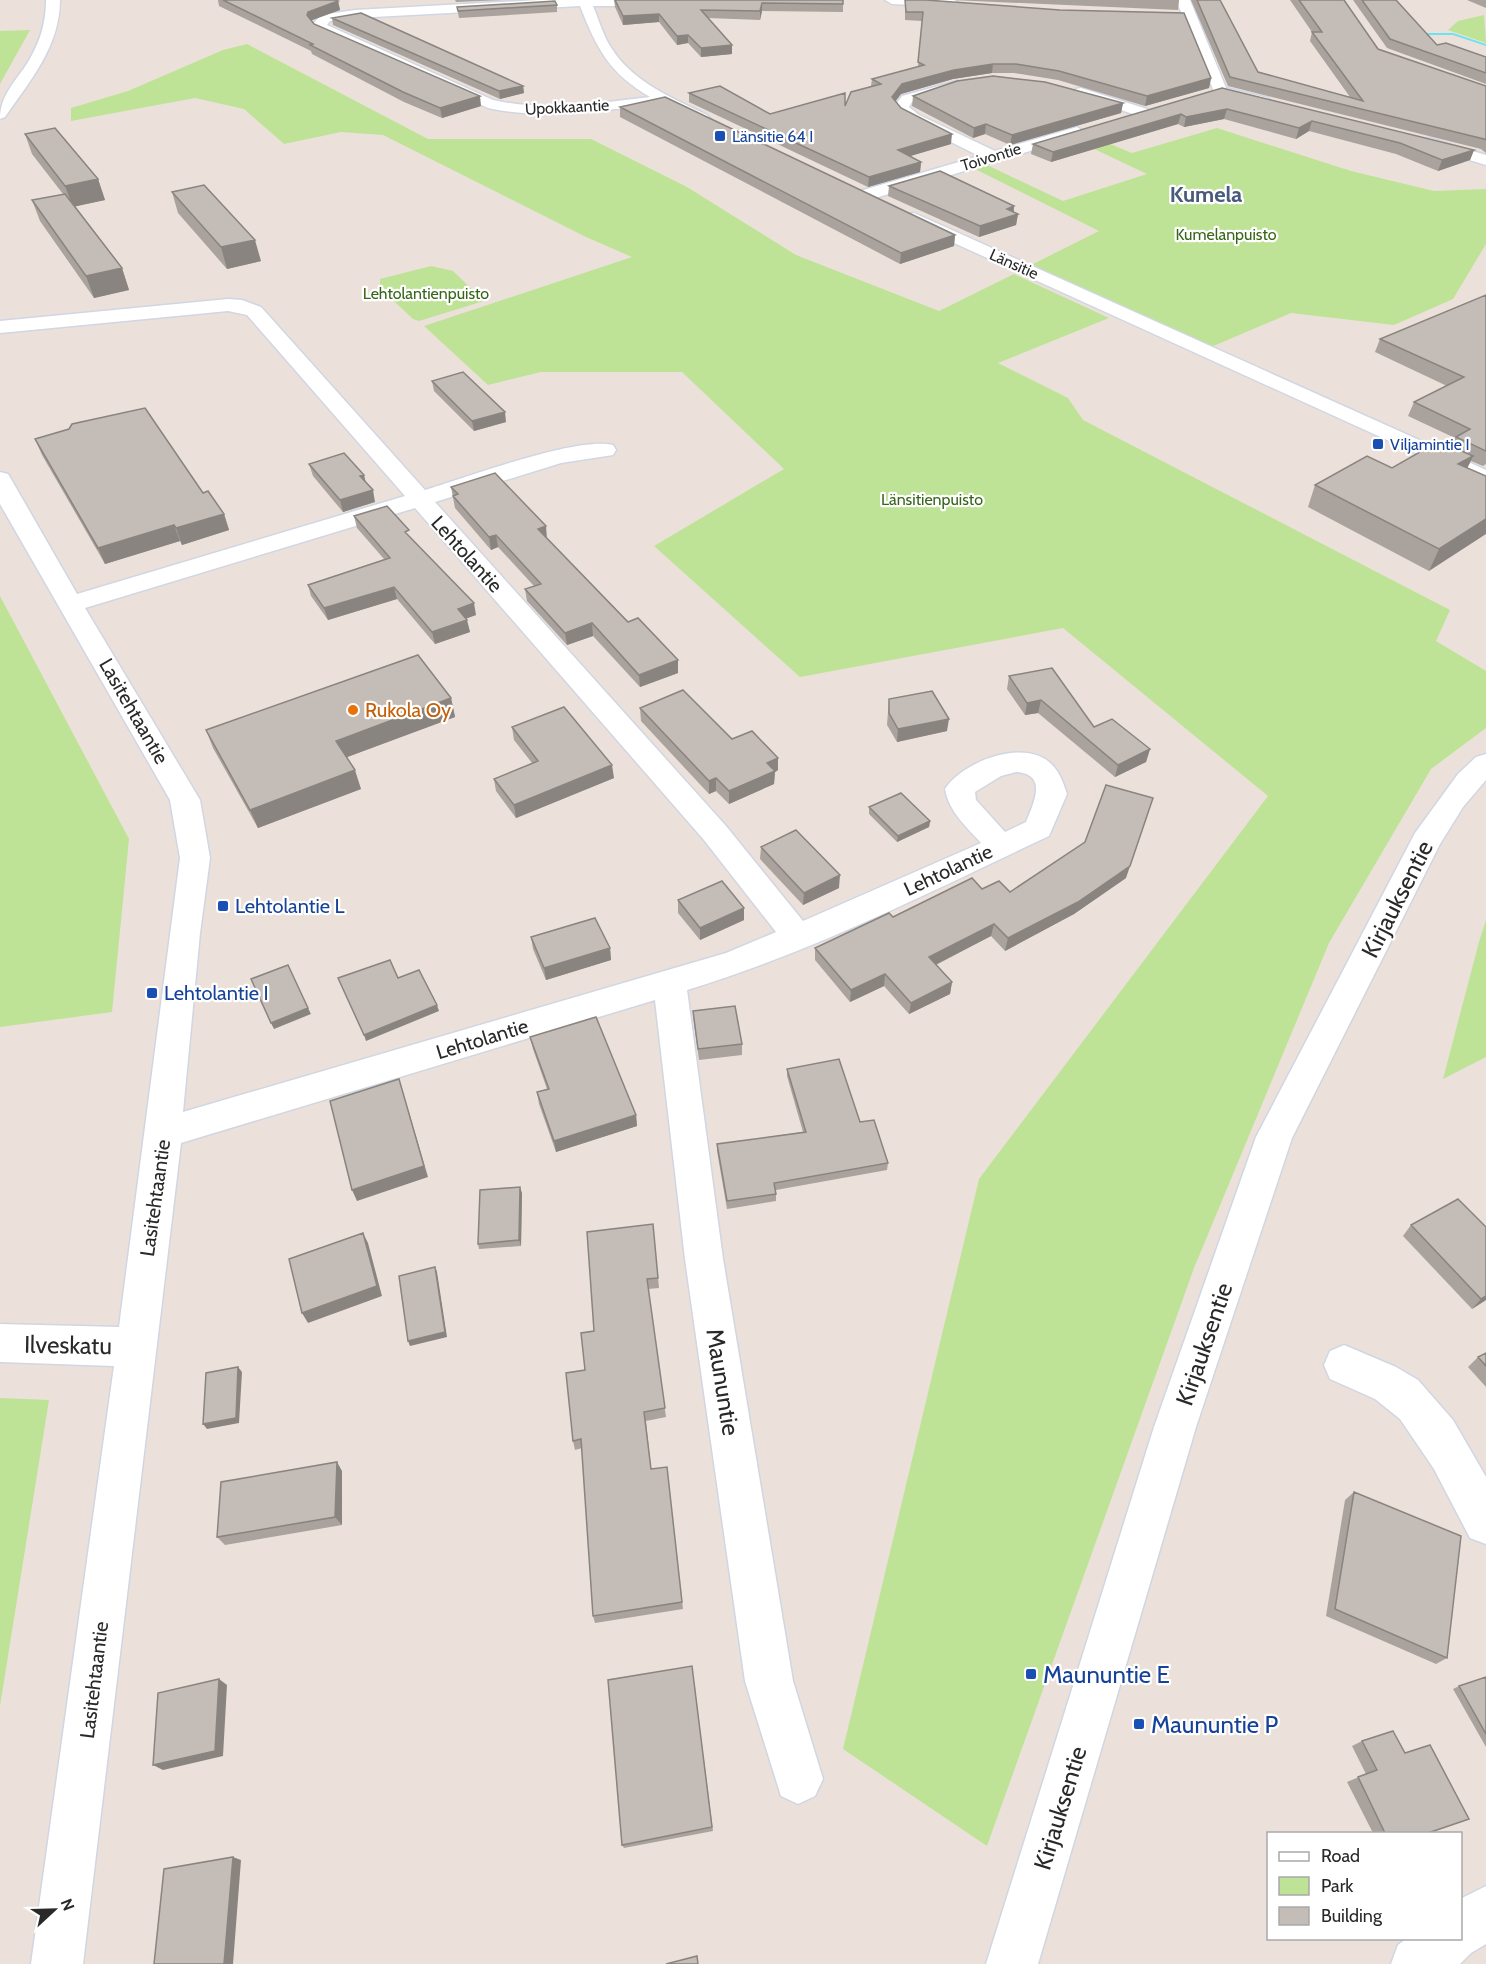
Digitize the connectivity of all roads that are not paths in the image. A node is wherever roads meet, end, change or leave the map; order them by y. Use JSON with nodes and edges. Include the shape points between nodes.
{"nodes":[{"id":1,"x":53,"y":0,"type":"edge"},
{"id":2,"x":892,"y":0,"type":"edge"},
{"id":3,"x":1183,"y":0,"type":"edge"},
{"id":4,"x":584,"y":1,"type":"edge"},
{"id":5,"x":672,"y":2,"type":"edge"},
{"id":6,"x":963,"y":4,"type":"edge"},
{"id":7,"x":969,"y":82,"type":"edge"},
{"id":8,"x":1066,"y":89,"type":"edge"},
{"id":9,"x":668,"y":100,"type":"junction"},
{"id":10,"x":1277,"y":105,"type":"edge"},
{"id":11,"x":0,"y":114,"type":"edge"},
{"id":12,"x":1112,"y":121,"type":"edge"},
{"id":13,"x":722,"y":127,"type":"edge"},
{"id":14,"x":1092,"y":127,"type":"edge"},
{"id":15,"x":1416,"y":139,"type":"edge"},
{"id":16,"x":1486,"y":140,"type":"edge"},
{"id":17,"x":993,"y":157,"type":"junction"},
{"id":18,"x":1480,"y":157,"type":"edge"},
{"id":19,"x":845,"y":186,"type":"edge"},
{"id":20,"x":866,"y":195,"type":"junction"},
{"id":21,"x":0,"y":327,"type":"edge"},
{"id":22,"x":605,"y":450,"type":"dead end"},
{"id":23,"x":1486,"y":478,"type":"edge"},
{"id":24,"x":0,"y":479,"type":"edge"},
{"id":25,"x":419,"y":500,"type":"junction"},
{"id":26,"x":72,"y":604,"type":"junction"},
{"id":27,"x":1486,"y":764,"type":"edge"},
{"id":28,"x":1001,"y":846,"type":"dead end"},
{"id":29,"x":796,"y":935,"type":"junction"},
{"id":30,"x":669,"y":982,"type":"junction"},
{"id":31,"x":164,"y":1132,"type":"junction"},
{"id":32,"x":0,"y":1343,"type":"edge"},
{"id":33,"x":135,"y":1347,"type":"junction"},
{"id":34,"x":1344,"y":1365,"type":"dead end"},
{"id":35,"x":1486,"y":1522,"type":"edge"},
{"id":36,"x":798,"y":1779,"type":"dead end"},
{"id":37,"x":1486,"y":1912,"type":"edge"},
{"id":38,"x":1462,"y":1930,"type":"edge"},
{"id":39,"x":1448,"y":1940,"type":"edge"},
{"id":40,"x":57,"y":1964,"type":"edge"},
{"id":41,"x":1012,"y":1964,"type":"edge"},
{"id":42,"x":1417,"y":1964,"type":"edge"}],
"edges":[{"from":1,"to":11,"type":"street","via":[[50,33]]},
{"from":2,"to":6,"type":"street"},
{"from":3,"to":10,"type":"street","via":[[1184,15],[1215,93]]},
{"from":4,"to":5,"type":"street","name":"Upokkaantie"},
{"from":4,"to":9,"type":"street","via":[[612,58],[636,80]]},
{"from":4,"to":9,"type":"street","name":"Upokkaantie","via":[[345,15],[326,18],[318,26],[488,103],[512,109],[555,110]]},
{"from":7,"to":17,"type":"street","via":[[907,99],[901,108]]},
{"from":8,"to":12,"type":"street","via":[[1148,111]]},
{"from":9,"to":13,"type":"street"},
{"from":14,"to":17,"type":"street","name":"Toivontie"},
{"from":15,"to":18,"type":"street"},
{"from":16,"to":18,"type":"street"},
{"from":17,"to":20,"type":"street","name":"Toivontie"},
{"from":19,"to":20,"type":"street","name":"Länsitie"},
{"from":20,"to":23,"type":"street","name":"Länsitie"},
{"from":21,"to":25,"type":"street","name":"Lehtolantie","via":[[228,305],[248,308]]},
{"from":22,"to":25,"type":"street","name":"Lehtolantie","via":[[558,457]]},
{"from":24,"to":26,"type":"street","name":"Lasitehtaantie"},
{"from":25,"to":26,"type":"street","name":"Lehtolantie"},
{"from":25,"to":29,"type":"street","name":"Lehtolantie","via":[[715,833]]},
{"from":26,"to":31,"type":"street","name":"Lasitehtaantie","via":[[185,800],[188,812],[195,858]]},
{"from":27,"to":41,"type":"street","name":"Kirjauksentie","via":[[1447,808],[1426,841],[1274,1137],[1175,1427]]},
{"from":28,"to":29,"type":"street","name":"Lehtolantie","via":[[866,908]]},
{"from":29,"to":30,"type":"street","name":"Lehtolantie","via":[[735,963]]},
{"from":30,"to":31,"type":"street","name":"Lehtolantie"},
{"from":30,"to":36,"type":"street","name":"Maununtie","via":[[704,1259],[769,1681]]},
{"from":31,"to":33,"type":"street","name":"Lasitehtaantie"},
{"from":32,"to":33,"type":"street","name":"Ilveskatu"},
{"from":33,"to":40,"type":"street","name":"Lasitehtaantie"},
{"from":34,"to":35,"type":"street","via":[[1403,1394],[1435,1432]]},
{"from":37,"to":38,"type":"street"},
{"from":39,"to":42,"type":"street"}]}
